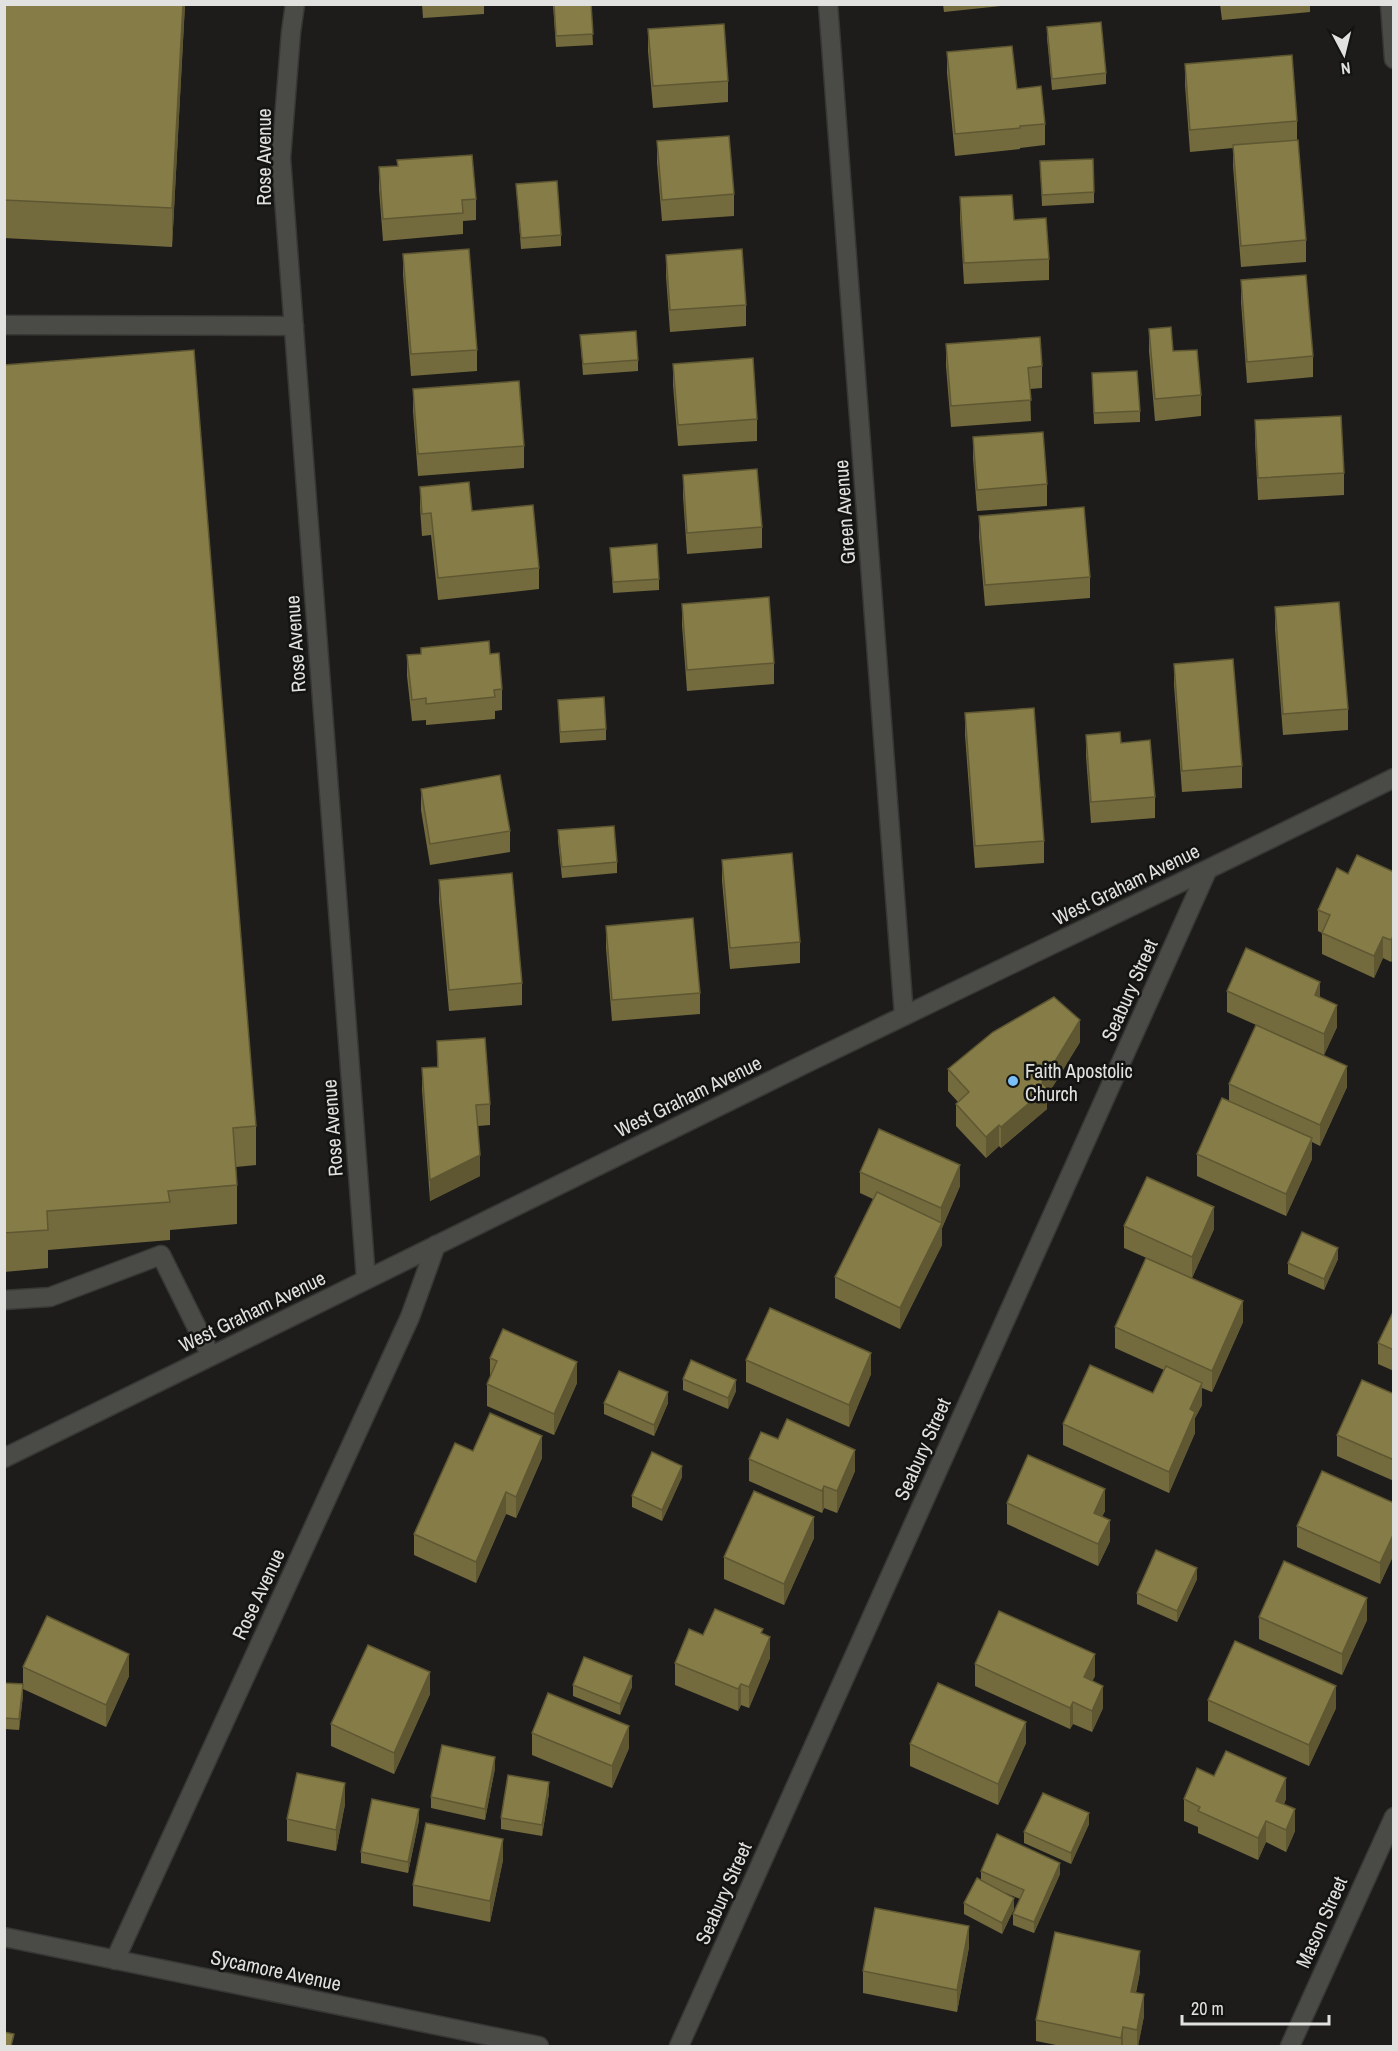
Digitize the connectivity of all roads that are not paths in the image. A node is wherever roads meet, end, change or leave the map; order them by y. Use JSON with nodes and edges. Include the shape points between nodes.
{"nodes":[{"id":1,"x":295,"y":4,"type":"edge"},
{"id":2,"x":828,"y":4,"type":"edge"},
{"id":3,"x":1390,"y":4,"type":"edge"},
{"id":4,"x":1394,"y":59,"type":"edge"},
{"id":5,"x":4,"y":325,"type":"edge"},
{"id":6,"x":294,"y":326,"type":"junction"},
{"id":7,"x":1394,"y":778,"type":"edge"},
{"id":8,"x":1207,"y":870,"type":"junction"},
{"id":9,"x":903,"y":1016,"type":"junction"},
{"id":10,"x":436,"y":1245,"type":"junction"},
{"id":11,"x":366,"y":1280,"type":"junction"},
{"id":12,"x":4,"y":1300,"type":"edge"},
{"id":13,"x":211,"y":1356,"type":"junction"},
{"id":14,"x":4,"y":1458,"type":"edge"},
{"id":15,"x":1394,"y":1817,"type":"edge"},
{"id":16,"x":4,"y":1937,"type":"edge"},
{"id":17,"x":115,"y":1960,"type":"junction"},
{"id":18,"x":539,"y":2046,"type":"edge"},
{"id":19,"x":679,"y":2046,"type":"edge"},
{"id":20,"x":1290,"y":2046,"type":"edge"}],
"edges":[{"from":1,"to":6,"type":"street","name":"Rose Avenue","via":[[281,158]]},
{"from":2,"to":9,"type":"street","name":"Green Avenue"},
{"from":3,"to":4,"type":"street"},
{"from":5,"to":6,"type":"street"},
{"from":6,"to":11,"type":"street","name":"Rose Avenue"},
{"from":7,"to":8,"type":"street","name":"West Graham Avenue"},
{"from":8,"to":9,"type":"street","name":"West Graham Avenue"},
{"from":8,"to":19,"type":"street","name":"Seabury Street"},
{"from":9,"to":10,"type":"street","name":"West Graham Avenue"},
{"from":10,"to":11,"type":"street","name":"West Graham Avenue"},
{"from":10,"to":17,"type":"street","name":"Rose Avenue","via":[[410,1317]]},
{"from":11,"to":13,"type":"street","name":"West Graham Avenue"},
{"from":12,"to":13,"type":"street","via":[[50,1297],[161,1255]]},
{"from":13,"to":14,"type":"street","name":"West Graham Avenue"},
{"from":15,"to":20,"type":"street","name":"Mason Street"},
{"from":16,"to":17,"type":"street","name":"Sycamore Avenue"},
{"from":17,"to":18,"type":"street","name":"Sycamore Avenue"}]}
